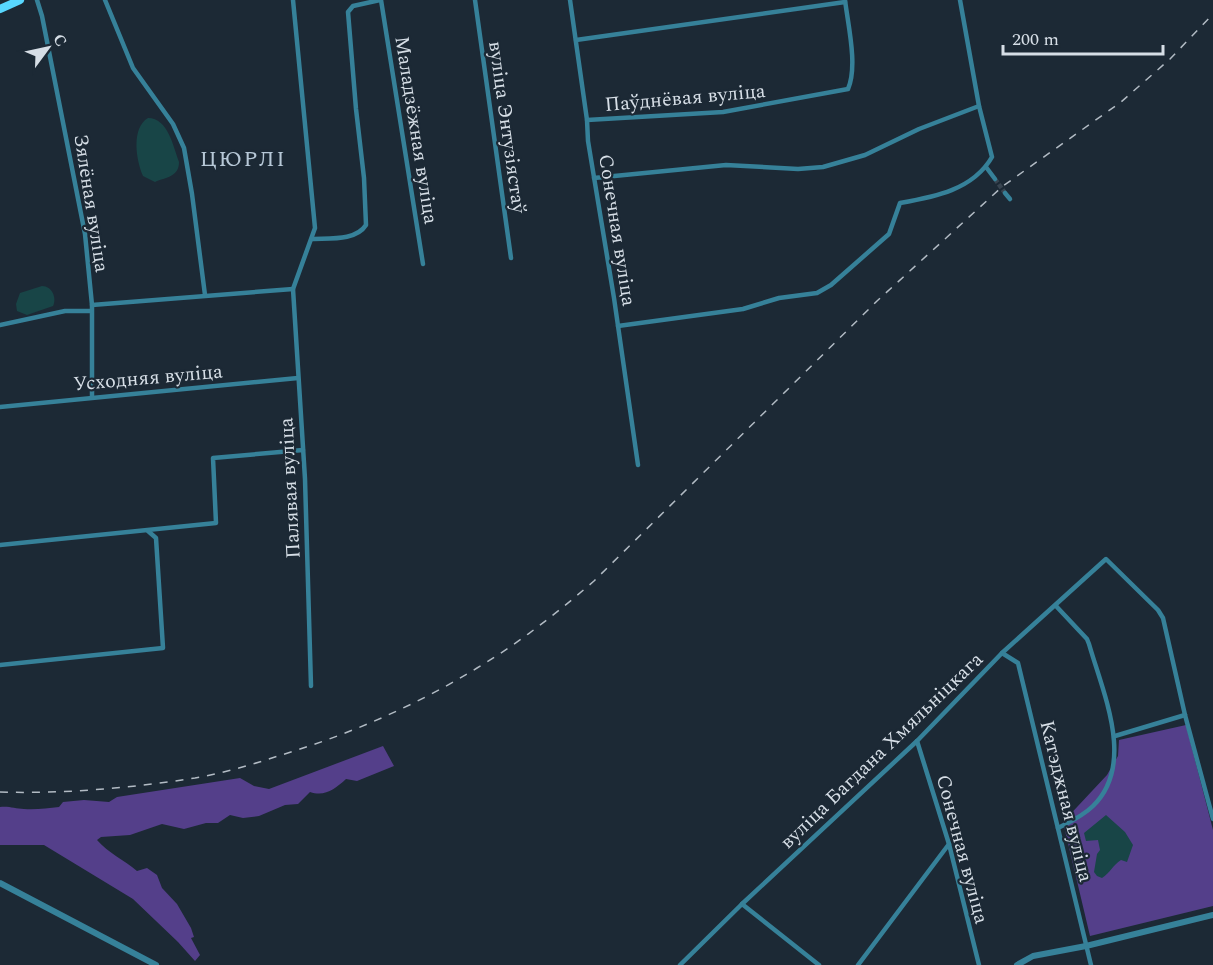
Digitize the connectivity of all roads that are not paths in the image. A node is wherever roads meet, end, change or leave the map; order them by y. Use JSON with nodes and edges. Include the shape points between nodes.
{"nodes":[{"id":1,"x":20,"y":0,"type":"edge"},
{"id":2,"x":37,"y":0,"type":"edge"},
{"id":3,"x":293,"y":0,"type":"edge"},
{"id":4,"x":381,"y":0,"type":"edge"},
{"id":5,"x":475,"y":0,"type":"edge"},
{"id":6,"x":570,"y":0,"type":"edge"},
{"id":7,"x":960,"y":0,"type":"edge"},
{"id":8,"x":845,"y":1,"type":"edge"},
{"id":9,"x":106,"y":3,"type":"edge"},
{"id":10,"x":0,"y":9,"type":"edge"},
{"id":11,"x":576,"y":40,"type":"junction"},
{"id":12,"x":979,"y":106,"type":"junction"},
{"id":13,"x":587,"y":120,"type":"junction"},
{"id":14,"x":987,"y":167,"type":"junction"},
{"id":15,"x":594,"y":178,"type":"junction"},
{"id":16,"x":995,"y":179,"type":"tunnel mouth"},
{"id":17,"x":1005,"y":193,"type":"tunnel mouth"},
{"id":18,"x":1010,"y":199,"type":"dead end"},
{"id":19,"x":312,"y":239,"type":"junction"},
{"id":20,"x":511,"y":258,"type":"dead end"},
{"id":21,"x":423,"y":264,"type":"dead end"},
{"id":22,"x":293,"y":289,"type":"junction"},
{"id":23,"x":205,"y":295,"type":"junction"},
{"id":24,"x":91,"y":308,"type":"junction"},
{"id":25,"x":0,"y":325,"type":"edge"},
{"id":26,"x":618,"y":326,"type":"junction"},
{"id":27,"x":298,"y":378,"type":"junction"},
{"id":28,"x":92,"y":397,"type":"junction"},
{"id":29,"x":0,"y":407,"type":"edge"},
{"id":30,"x":303,"y":450,"type":"junction"},
{"id":31,"x":638,"y":465,"type":"dead end"},
{"id":32,"x":171,"y":527,"type":"junction"},
{"id":33,"x":148,"y":531,"type":"junction"},
{"id":34,"x":156,"y":538,"type":"junction"},
{"id":35,"x":0,"y":545,"type":"edge"},
{"id":36,"x":1056,"y":606,"type":"junction"},
{"id":37,"x":1002,"y":654,"type":"junction"},
{"id":38,"x":0,"y":665,"type":"edge"},
{"id":39,"x":311,"y":686,"type":"dead end"},
{"id":40,"x":1185,"y":715,"type":"junction"},
{"id":41,"x":1115,"y":736,"type":"junction"},
{"id":42,"x":917,"y":741,"type":"junction"},
{"id":43,"x":1213,"y":819,"type":"edge"},
{"id":44,"x":1058,"y":828,"type":"junction"},
{"id":45,"x":949,"y":844,"type":"junction"},
{"id":46,"x":0,"y":883,"type":"edge"},
{"id":47,"x":742,"y":904,"type":"junction"},
{"id":48,"x":1213,"y":915,"type":"edge"},
{"id":49,"x":1086,"y":946,"type":"junction"},
{"id":50,"x":156,"y":965,"type":"edge"},
{"id":51,"x":682,"y":965,"type":"edge"},
{"id":52,"x":819,"y":965,"type":"edge"},
{"id":53,"x":858,"y":965,"type":"edge"},
{"id":54,"x":979,"y":965,"type":"edge"},
{"id":55,"x":1017,"y":965,"type":"edge"},
{"id":56,"x":1091,"y":965,"type":"edge"}],
"edges":[{"from":1,"to":10,"type":"main road"},
{"from":2,"to":24,"type":"street","name":"Зялёная вуліца","via":[[85,234]]},
{"from":3,"to":19,"type":"street","via":[[315,228]]},
{"from":4,"to":19,"type":"street","via":[[353,6],[348,12],[366,225],[352,236]]},
{"from":4,"to":21,"type":"street","name":"Маладзёжная вуліца"},
{"from":5,"to":20,"type":"street","name":"вуліца Энтузіястаў"},
{"from":6,"to":11,"type":"street","name":"Сонечная вуліца"},
{"from":7,"to":12,"type":"street"},
{"from":8,"to":11,"type":"street"},
{"from":8,"to":13,"type":"street","name":"Паўднёвая вуліца","via":[[852,66],[848,89],[723,112]]},
{"from":9,"to":23,"type":"street","via":[[133,68],[173,123],[184,148]]},
{"from":11,"to":13,"type":"street","name":"Сонечная вуліца"},
{"from":12,"to":14,"type":"street","via":[[992,157]]},
{"from":12,"to":15,"type":"street","via":[[824,167],[716,166]]},
{"from":13,"to":15,"type":"street","name":"Сонечная вуліца"},
{"from":14,"to":16,"type":"street"},
{"from":14,"to":26,"type":"street","via":[[952,192],[900,203],[889,234],[817,293],[779,298],[742,309]]},
{"from":15,"to":26,"type":"street","name":"Сонечная вуліца"},
{"from":17,"to":18,"type":"street"},
{"from":19,"to":22,"type":"street"},
{"from":22,"to":23,"type":"street"},
{"from":22,"to":27,"type":"street","name":"Палявая вуліца"},
{"from":23,"to":24,"type":"street"},
{"from":24,"to":25,"type":"street"},
{"from":24,"to":28,"type":"street","name":"Зялёная вуліца"},
{"from":26,"to":31,"type":"street","name":"Сонечная вуліца"},
{"from":27,"to":28,"type":"street","name":"Усходняя вуліца"},
{"from":27,"to":30,"type":"street","name":"Палявая вуліца"},
{"from":28,"to":29,"type":"street","name":"Усходняя вуліца"},
{"from":30,"to":32,"type":"street","via":[[213,458],[216,523]]},
{"from":30,"to":39,"type":"street","name":"Палявая вуліца"},
{"from":32,"to":33,"type":"street"},
{"from":32,"to":34,"type":"street"},
{"from":33,"to":34,"type":"street"},
{"from":33,"to":35,"type":"street"},
{"from":34,"to":38,"type":"street","via":[[163,648]]},
{"from":36,"to":37,"type":"street","name":"вуліца Багдана Хмяльніцкага"},
{"from":36,"to":40,"type":"street","name":"вуліца Багдана Хмяльніцкага","via":[[1106,559],[1164,618]]},
{"from":36,"to":41,"type":"street","via":[[1087,639]]},
{"from":37,"to":42,"type":"street","name":"вуліца Багдана Хмяльніцкага"},
{"from":37,"to":44,"type":"street","name":"Катэджная вуліца","via":[[1018,663]]},
{"from":40,"to":41,"type":"street"},
{"from":40,"to":43,"type":"street"},
{"from":41,"to":44,"type":"street","via":[[1109,783],[1094,806]]},
{"from":42,"to":45,"type":"street","name":"Сонечная вуліца"},
{"from":42,"to":47,"type":"street","name":"вуліца Багдана Хмяльніцкага"},
{"from":44,"to":49,"type":"street","name":"Катэджная вуліца"},
{"from":45,"to":53,"type":"street"},
{"from":45,"to":54,"type":"street","name":"Сонечная вуліца"},
{"from":46,"to":50,"type":"street"},
{"from":47,"to":51,"type":"street","name":"вуліца Багдана Хмяльніцкага"},
{"from":47,"to":52,"type":"street"},
{"from":48,"to":49,"type":"street"},
{"from":49,"to":55,"type":"street","via":[[1033,956]]},
{"from":49,"to":56,"type":"street","name":"Катэджная вуліца"}]}
